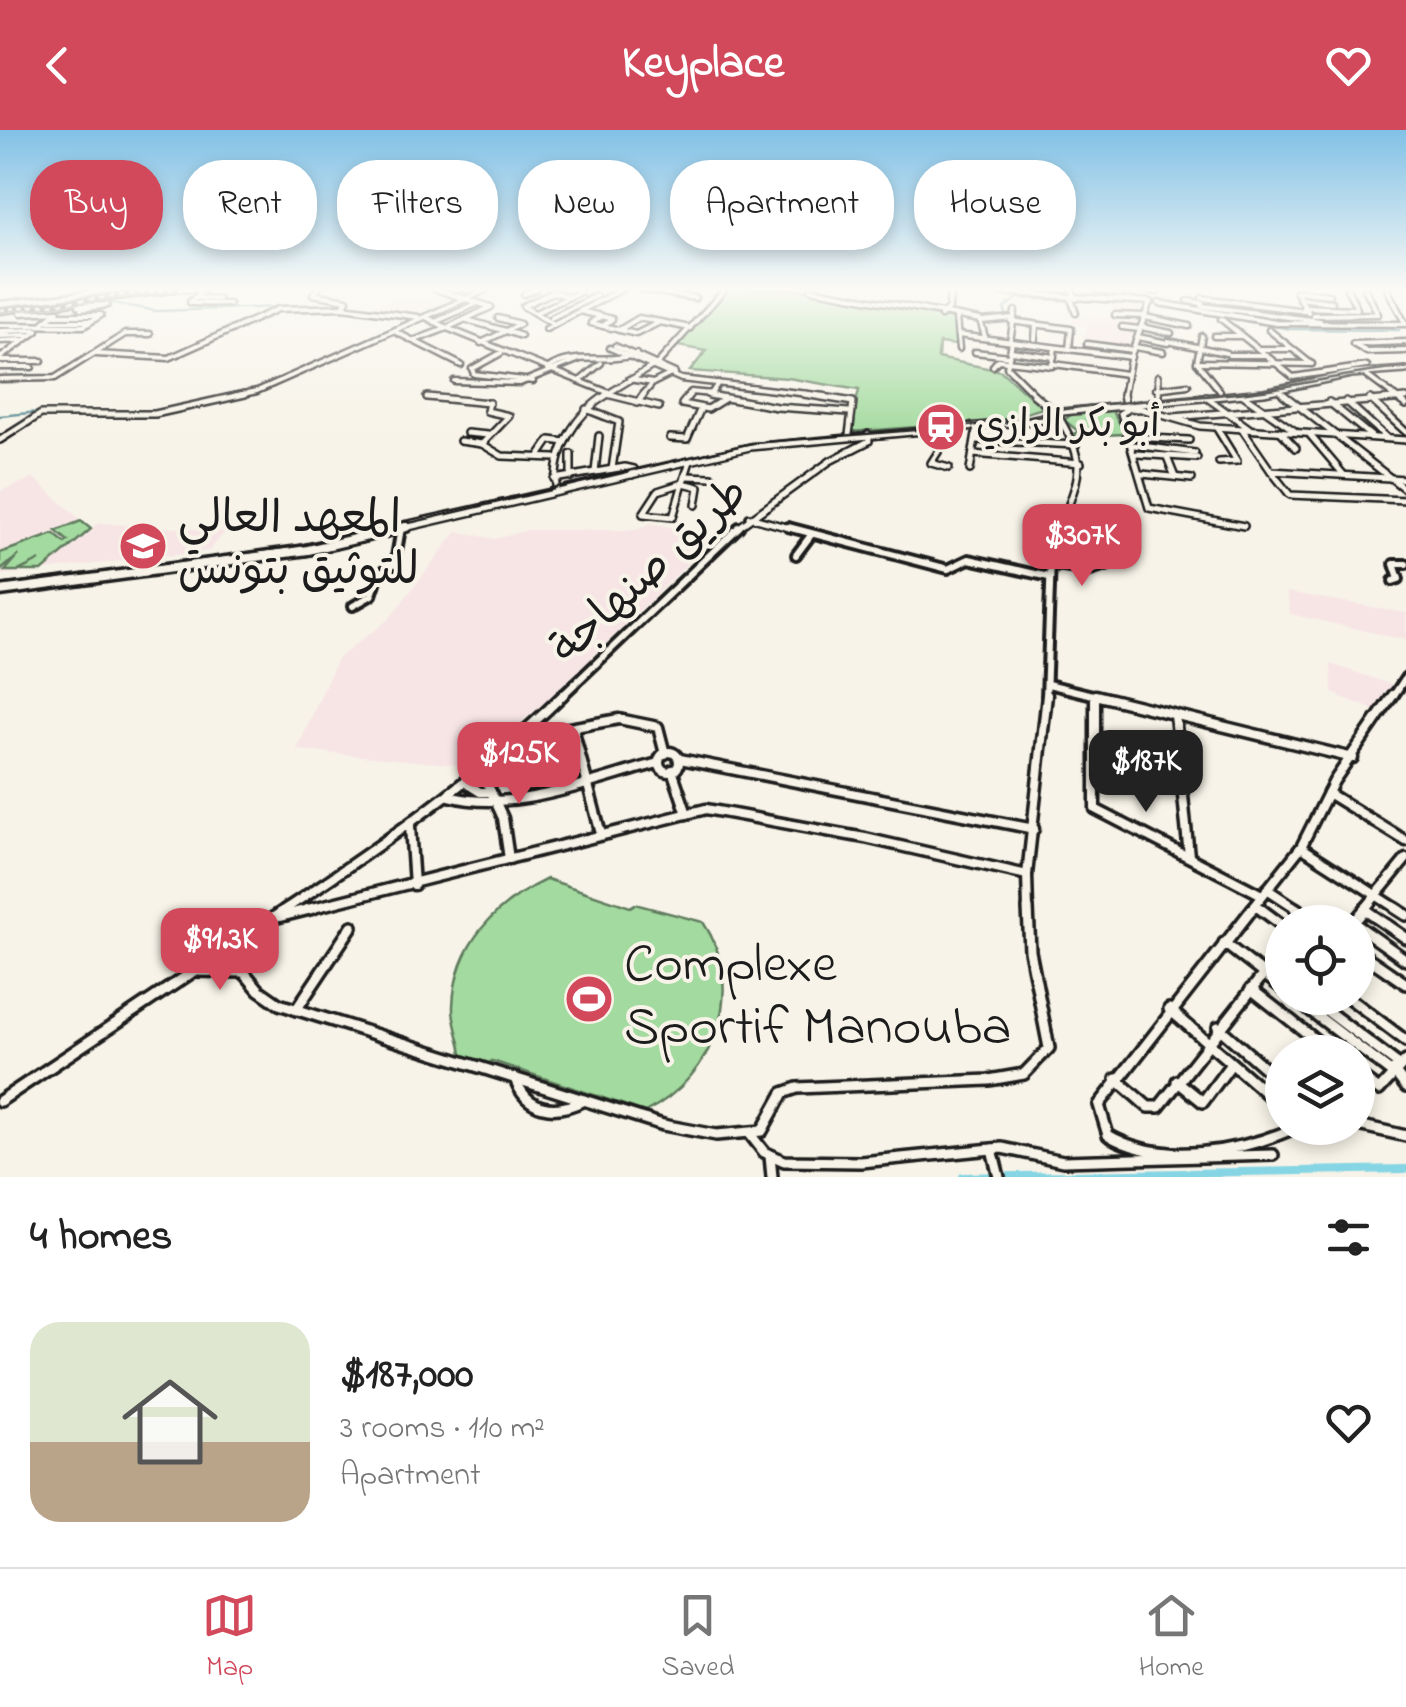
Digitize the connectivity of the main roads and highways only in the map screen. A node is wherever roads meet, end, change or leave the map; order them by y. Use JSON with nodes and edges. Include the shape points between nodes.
{"nodes":[{"id":1,"x":1406,"y":370,"type":"edge"},
{"id":2,"x":1131,"y":407,"type":"junction"},
{"id":3,"x":1056,"y":416,"type":"junction"},
{"id":4,"x":977,"y":428,"type":"junction"},
{"id":5,"x":865,"y":438,"type":"junction"},
{"id":6,"x":555,"y":486,"type":"junction"},
{"id":7,"x":203,"y":564,"type":"junction"},
{"id":8,"x":0,"y":589,"type":"edge"}],
"edges":[{"from":1,"to":2,"type":"main road","via":[[1365,369],[1278,390]]},
{"from":2,"to":3,"type":"main road"},
{"from":2,"to":3,"type":"main road"},
{"from":3,"to":4,"type":"main road"},
{"from":4,"to":5,"type":"main road"},
{"from":4,"to":5,"type":"main road"},
{"from":5,"to":6,"type":"main road","via":[[734,448]]},
{"from":5,"to":6,"type":"main road","via":[[750,447],[625,478]]},
{"from":6,"to":7,"type":"main road","via":[[335,542]]},
{"from":6,"to":7,"type":"main road","via":[[308,550]]},
{"from":7,"to":8,"type":"main road"}]}
